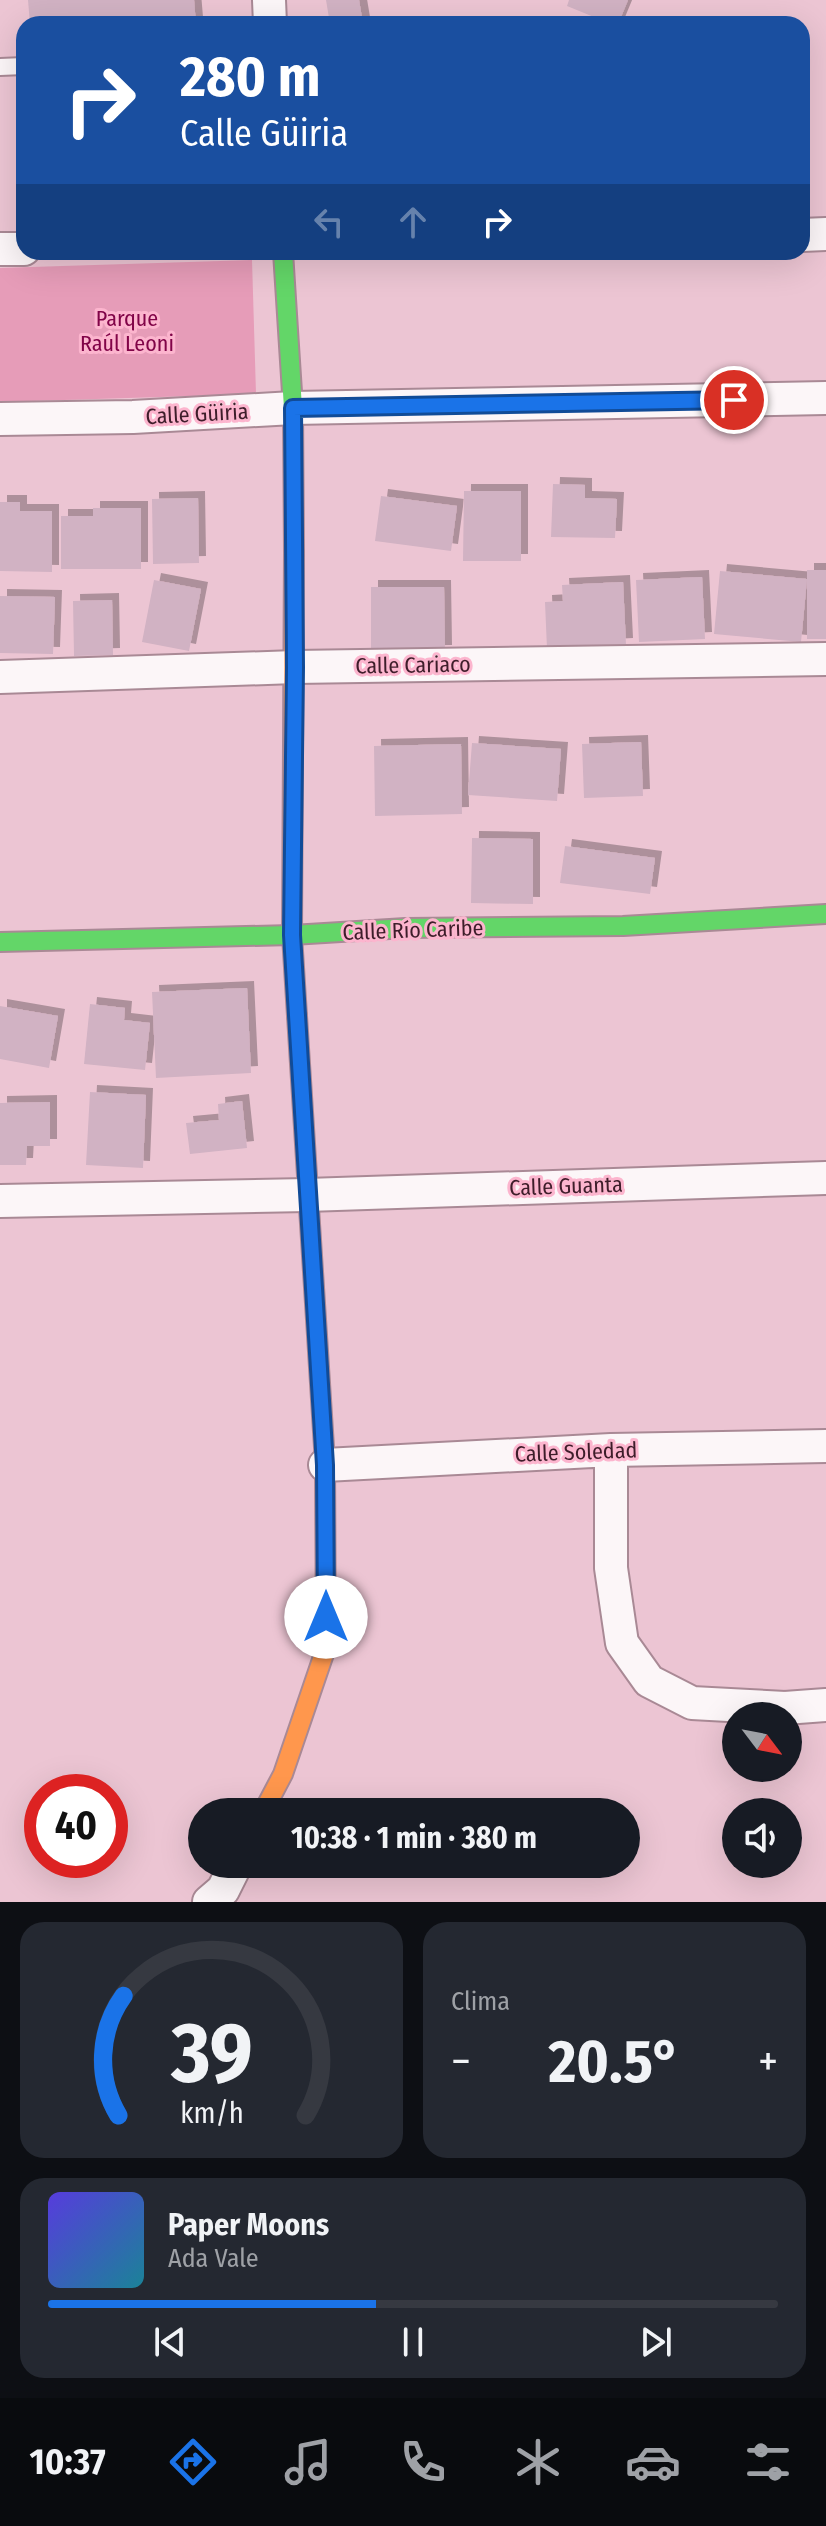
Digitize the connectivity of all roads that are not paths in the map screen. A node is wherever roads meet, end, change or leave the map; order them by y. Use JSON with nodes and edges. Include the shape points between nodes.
{"nodes":[{"id":1,"x":284,"y":260,"type":"edge"},
{"id":2,"x":826,"y":398,"type":"edge"},
{"id":3,"x":293,"y":408,"type":"junction"},
{"id":4,"x":0,"y":419,"type":"edge"},
{"id":5,"x":826,"y":659,"type":"edge"},
{"id":6,"x":295,"y":667,"type":"junction"},
{"id":7,"x":0,"y":677,"type":"edge"},
{"id":8,"x":826,"y":914,"type":"edge"},
{"id":9,"x":292,"y":935,"type":"junction"},
{"id":10,"x":0,"y":942,"type":"edge"},
{"id":11,"x":826,"y":1178,"type":"edge"},
{"id":12,"x":307,"y":1195,"type":"junction"},
{"id":13,"x":0,"y":1201,"type":"edge"},
{"id":14,"x":826,"y":1446,"type":"edge"},
{"id":15,"x":611,"y":1450,"type":"junction"},
{"id":16,"x":325,"y":1465,"type":"junction"},
{"id":17,"x":826,"y":1705,"type":"edge"},
{"id":18,"x":270,"y":1798,"type":"edge"},
{"id":19,"x":229,"y":1878,"type":"edge"},
{"id":20,"x":209,"y":1902,"type":"edge"}],
"edges":[{"from":1,"to":3,"type":"street"},
{"from":2,"to":3,"type":"street","name":"Calle Güiria"},
{"from":3,"to":4,"type":"street","name":"Calle Güiria"},
{"from":3,"to":6,"type":"street"},
{"from":5,"to":6,"type":"street","name":"Calle Cariaco"},
{"from":6,"to":7,"type":"street","name":"Calle Cariaco"},
{"from":6,"to":9,"type":"street"},
{"from":8,"to":9,"type":"street","name":"Calle Río Caribe","via":[[623,926]]},
{"from":9,"to":10,"type":"street","name":"Calle Río Caribe"},
{"from":9,"to":12,"type":"street"},
{"from":11,"to":12,"type":"street","name":"Calle Guanta"},
{"from":12,"to":13,"type":"street","name":"Calle Guanta"},
{"from":12,"to":16,"type":"street"},
{"from":14,"to":15,"type":"street","name":"Calle Soledad"},
{"from":15,"to":16,"type":"street","name":"Calle Soledad"},
{"from":15,"to":17,"type":"street","via":[[611,1568],[622,1643],[649,1681],[692,1703]]},
{"from":16,"to":18,"type":"street","via":[[326,1648]]},
{"from":19,"to":20,"type":"street"}]}
